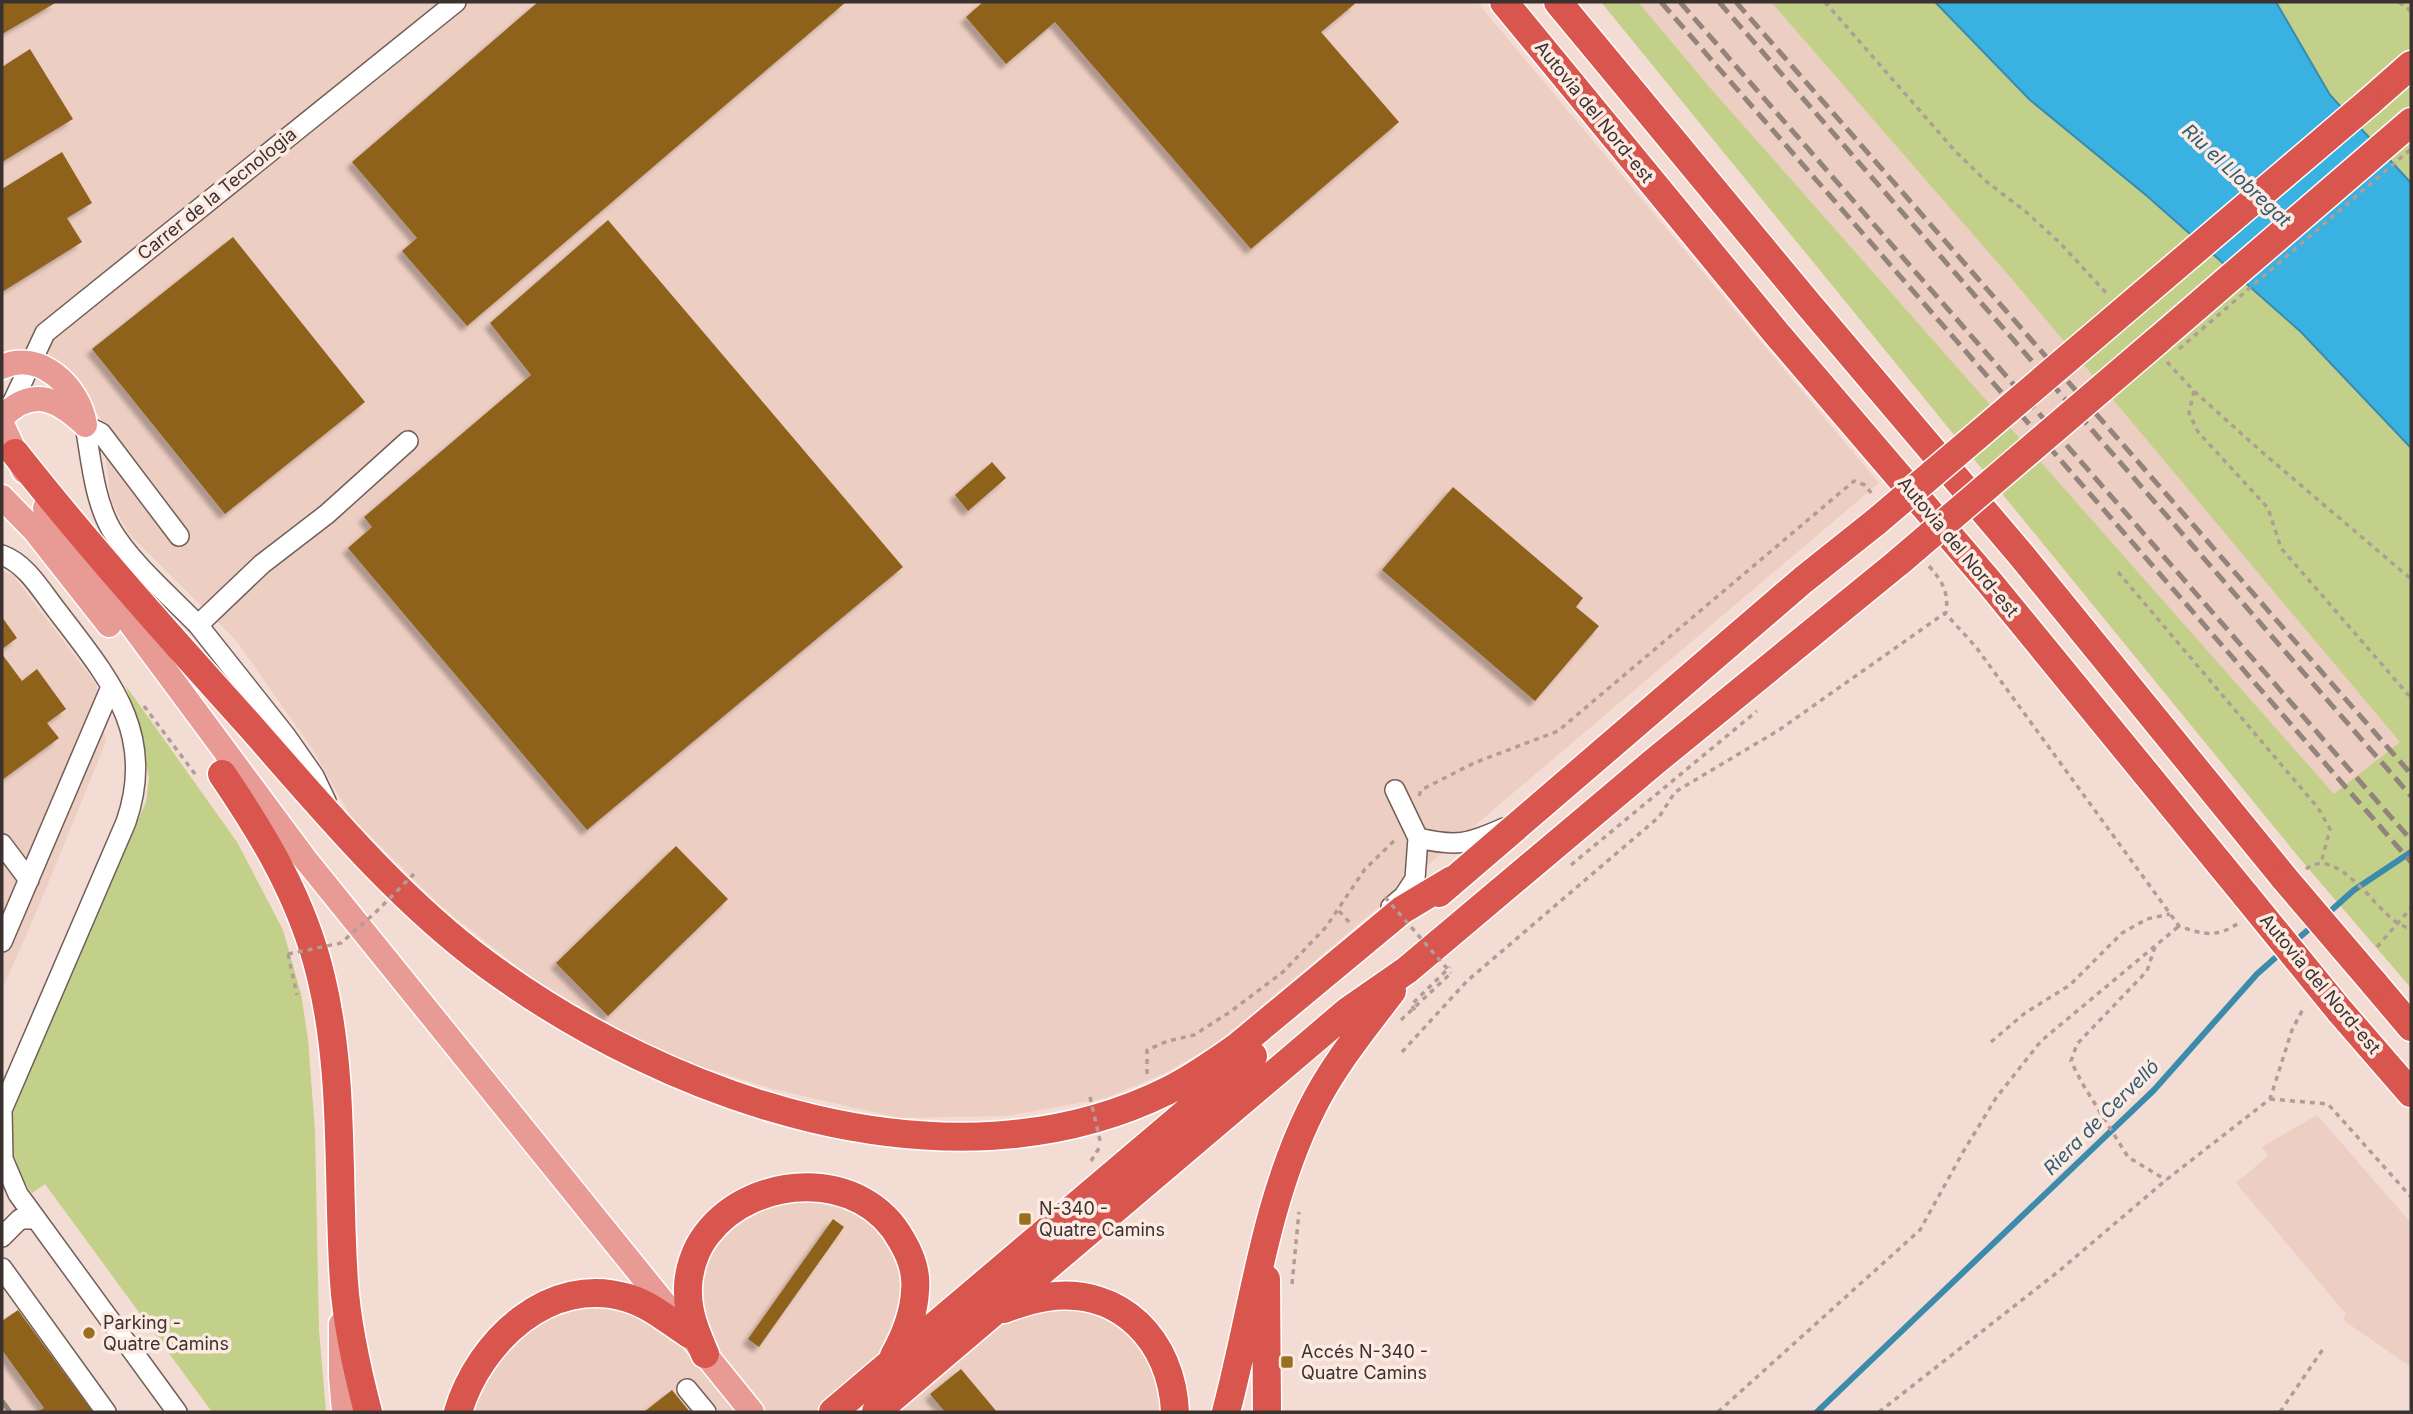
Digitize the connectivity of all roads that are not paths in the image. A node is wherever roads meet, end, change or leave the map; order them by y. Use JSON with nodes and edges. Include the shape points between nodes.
{"nodes":[{"id":1,"x":456,"y":2,"type":"edge"},
{"id":2,"x":1504,"y":2,"type":"edge"},
{"id":3,"x":1558,"y":2,"type":"edge"},
{"id":4,"x":2411,"y":65,"type":"edge"},
{"id":5,"x":2411,"y":122,"type":"edge"},
{"id":6,"x":31,"y":361,"type":"junction"},
{"id":7,"x":2,"y":366,"type":"edge"},
{"id":8,"x":4,"y":417,"type":"edge"},
{"id":9,"x":85,"y":425,"type":"junction"},
{"id":10,"x":408,"y":440,"type":"dead end"},
{"id":11,"x":15,"y":453,"type":"junction"},
{"id":12,"x":2,"y":497,"type":"edge"},
{"id":13,"x":179,"y":536,"type":"dead end"},
{"id":14,"x":2,"y":555,"type":"edge"},
{"id":15,"x":198,"y":625,"type":"junction"},
{"id":16,"x":111,"y":687,"type":"junction"},
{"id":17,"x":212,"y":778,"type":"junction"},
{"id":18,"x":1395,"y":790,"type":"dead end"},
{"id":19,"x":1522,"y":820,"type":"junction"},
{"id":20,"x":339,"y":827,"type":"junction"},
{"id":21,"x":1415,"y":831,"type":"junction"},
{"id":22,"x":2,"y":844,"type":"edge"},
{"id":23,"x":305,"y":859,"type":"junction"},
{"id":24,"x":29,"y":880,"type":"junction"},
{"id":25,"x":1452,"y":880,"type":"junction"},
{"id":26,"x":2,"y":942,"type":"edge"},
{"id":27,"x":1407,"y":970,"type":"junction"},
{"id":28,"x":1296,"y":998,"type":"junction"},
{"id":29,"x":2411,"y":1027,"type":"edge"},
{"id":30,"x":16,"y":1075,"type":"junction"},
{"id":31,"x":2411,"y":1093,"type":"edge"},
{"id":32,"x":2,"y":1096,"type":"edge"},
{"id":33,"x":36,"y":1219,"type":"junction"},
{"id":34,"x":2,"y":1237,"type":"edge"},
{"id":35,"x":1264,"y":1243,"type":"junction"},
{"id":36,"x":2,"y":1268,"type":"edge"},
{"id":37,"x":344,"y":1285,"type":"junction"},
{"id":38,"x":991,"y":1314,"type":"junction"},
{"id":39,"x":697,"y":1344,"type":"junction"},
{"id":40,"x":889,"y":1365,"type":"junction"},
{"id":41,"x":687,"y":1389,"type":"dead end"},
{"id":42,"x":106,"y":1412,"type":"edge"},
{"id":43,"x":177,"y":1412,"type":"edge"},
{"id":44,"x":344,"y":1412,"type":"edge"},
{"id":45,"x":368,"y":1412,"type":"edge"},
{"id":46,"x":458,"y":1412,"type":"edge"},
{"id":47,"x":706,"y":1412,"type":"edge"},
{"id":48,"x":752,"y":1412,"type":"edge"},
{"id":49,"x":834,"y":1412,"type":"edge"},
{"id":50,"x":876,"y":1412,"type":"edge"},
{"id":51,"x":1175,"y":1412,"type":"edge"},
{"id":52,"x":1226,"y":1412,"type":"edge"},
{"id":53,"x":1267,"y":1412,"type":"edge"}],
"edges":[{"from":1,"to":6,"type":"street","name":"Carrer de la Tecnologia","via":[[45,333]]},
{"from":2,"to":31,"type":"highway","name":"Autovia del Nord-est","bridge":true},
{"from":3,"to":29,"type":"highway","bridge":true},
{"from":4,"to":19,"type":"highway","bridge":true},
{"from":5,"to":27,"type":"highway","bridge":true,"via":[[1900,561]]},
{"from":6,"to":7,"type":"main road"},
{"from":6,"to":8,"type":"street","name":"Carrer de la Tecnologia"},
{"from":6,"to":9,"type":"main road","via":[[54,374],[80,403]]},
{"from":8,"to":9,"type":"main road","via":[[29,400],[50,399]]},
{"from":8,"to":11,"type":"main road"},
{"from":9,"to":13,"type":"street","via":[[101,433]]},
{"from":9,"to":15,"type":"street","via":[[98,493],[111,528]]},
{"from":10,"to":15,"type":"street"},
{"from":11,"to":20,"type":"highway","via":[[76,530]]},
{"from":11,"to":23,"type":"main road","via":[[34,492],[69,542]]},
{"from":12,"to":17,"type":"main road","via":[[76,583]]},
{"from":14,"to":16,"type":"street","via":[[29,576]]},
{"from":15,"to":20,"type":"street","via":[[314,776]]},
{"from":16,"to":24,"type":"street"},
{"from":16,"to":30,"type":"street","via":[[125,710],[135,750],[136,787]]},
{"from":17,"to":23,"type":"main road"},
{"from":17,"to":37,"type":"highway","via":[[265,839],[299,907],[322,978],[337,1091]]},
{"from":18,"to":21,"type":"street"},
{"from":19,"to":21,"type":"street","via":[[1461,844],[1447,844]]},
{"from":19,"to":25,"type":"highway"},
{"from":20,"to":28,"type":"highway","via":[[440,926],[556,1012],[639,1057],[717,1089],[867,1129],[996,1136],[1101,1116],[1189,1079]]},
{"from":21,"to":28,"type":"street","via":[[1415,879],[1410,888],[1335,955]]},
{"from":22,"to":24,"type":"street"},
{"from":23,"to":39,"type":"main road"},
{"from":24,"to":26,"type":"street"},
{"from":25,"to":28,"type":"highway","via":[[1402,910]]},
{"from":25,"to":40,"type":"highway","via":[[1412,921]]},
{"from":27,"to":35,"type":"highway","via":[[1315,1101],[1282,1179]]},
{"from":27,"to":38,"type":"highway","via":[[1348,1011]]},
{"from":30,"to":32,"type":"street"},
{"from":30,"to":33,"type":"street","via":[[2,1110],[3,1159],[18,1194]]},
{"from":33,"to":34,"type":"street","via":[[20,1219]]},
{"from":33,"to":43,"type":"street"},
{"from":35,"to":52,"type":"highway"},
{"from":35,"to":53,"type":"highway"},
{"from":36,"to":42,"type":"street"},
{"from":37,"to":44,"type":"main road","via":[[340,1334]]},
{"from":37,"to":45,"type":"highway"},
{"from":38,"to":50,"type":"highway"},
{"from":38,"to":51,"type":"highway","via":[[1023,1302],[1071,1296],[1120,1311],[1151,1337],[1163,1355]]},
{"from":39,"to":40,"type":"highway","via":[[687,1290],[703,1239],[732,1209],[749,1199],[788,1188],[820,1188],[874,1209],[908,1252],[916,1289],[913,1311]]},
{"from":39,"to":46,"type":"highway","via":[[656,1311],[626,1298],[589,1293],[550,1302],[512,1326],[494,1346],[477,1369]]},
{"from":39,"to":48,"type":"main road"},
{"from":40,"to":49,"type":"highway"},
{"from":41,"to":47,"type":"street"}]}
